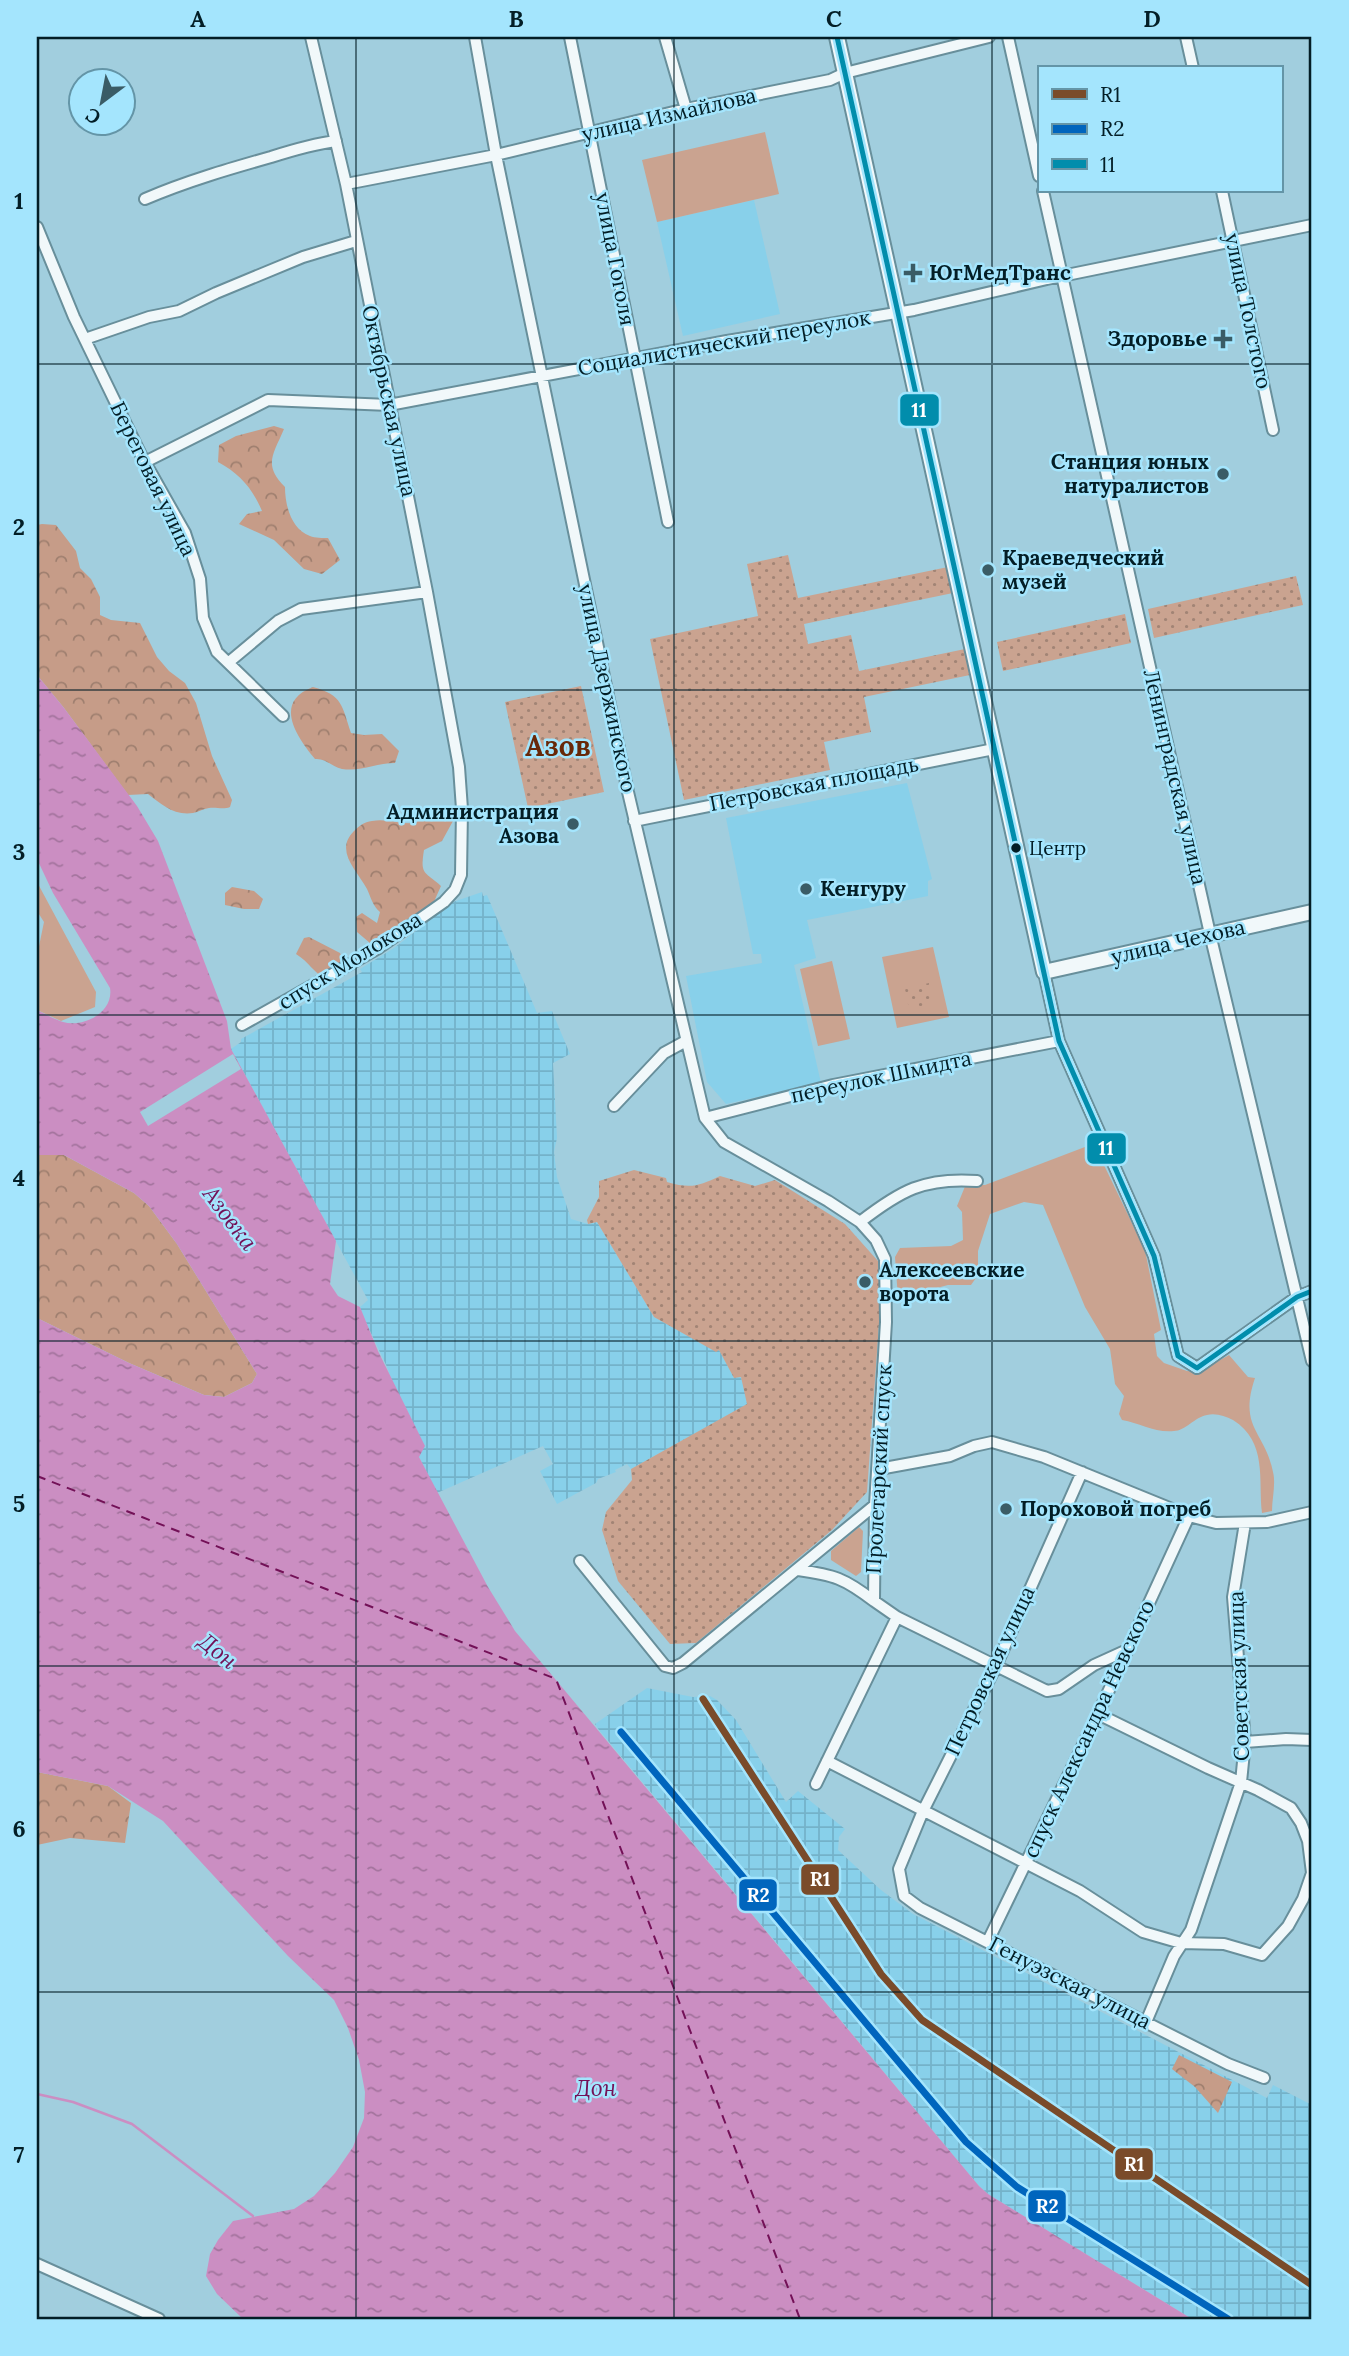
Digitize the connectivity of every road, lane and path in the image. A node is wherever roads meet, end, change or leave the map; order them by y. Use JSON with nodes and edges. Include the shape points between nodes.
{"nodes":[{"id":1,"x":311,"y":37,"type":"edge"},
{"id":2,"x":475,"y":37,"type":"edge"},
{"id":3,"x":570,"y":37,"type":"edge"},
{"id":4,"x":665,"y":37,"type":"edge"},
{"id":5,"x":837,"y":37,"type":"edge"},
{"id":6,"x":989,"y":37,"type":"edge"},
{"id":7,"x":1008,"y":37,"type":"edge"},
{"id":8,"x":1186,"y":37,"type":"edge"},
{"id":9,"x":1193,"y":66,"type":"edge"},
{"id":10,"x":845,"y":73,"type":"junction"},
{"id":11,"x":686,"y":109,"type":"junction"},
{"id":12,"x":590,"y":132,"type":"junction"},
{"id":13,"x":336,"y":141,"type":"junction"},
{"id":14,"x":496,"y":155,"type":"junction"},
{"id":15,"x":1038,"y":172,"type":"edge"},
{"id":16,"x":346,"y":184,"type":"junction"},
{"id":17,"x":1043,"y":192,"type":"edge"},
{"id":18,"x":1222,"y":192,"type":"edge"},
{"id":19,"x":145,"y":198,"type":"dead end"},
{"id":20,"x":1312,"y":225,"type":"edge"},
{"id":21,"x":37,"y":227,"type":"edge"},
{"id":22,"x":356,"y":241,"type":"junction"},
{"id":23,"x":1234,"y":241,"type":"junction"},
{"id":24,"x":1062,"y":276,"type":"junction"},
{"id":25,"x":898,"y":313,"type":"junction"},
{"id":26,"x":85,"y":339,"type":"junction"},
{"id":27,"x":635,"y":358,"type":"junction"},
{"id":28,"x":542,"y":376,"type":"junction"},
{"id":29,"x":389,"y":405,"type":"junction"},
{"id":30,"x":1273,"y":430,"type":"dead end"},
{"id":31,"x":145,"y":462,"type":"junction"},
{"id":32,"x":668,"y":522,"type":"dead end"},
{"id":33,"x":427,"y":592,"type":"junction"},
{"id":34,"x":229,"y":662,"type":"junction"},
{"id":35,"x":283,"y":716,"type":"dead end"},
{"id":36,"x":994,"y":748,"type":"junction"},
{"id":37,"x":459,"y":767,"type":"joint"},
{"id":38,"x":634,"y":821,"type":"junction"},
{"id":39,"x":1312,"y":912,"type":"edge"},
{"id":40,"x":1210,"y":934,"type":"junction"},
{"id":41,"x":1044,"y":972,"type":"junction"},
{"id":42,"x":242,"y":1026,"type":"dead end"},
{"id":43,"x":686,"y":1041,"type":"junction"},
{"id":44,"x":1059,"y":1041,"type":"junction"},
{"id":45,"x":614,"y":1106,"type":"dead end"},
{"id":46,"x":705,"y":1118,"type":"junction"},
{"id":47,"x":977,"y":1181,"type":"dead end"},
{"id":48,"x":860,"y":1222,"type":"junction"},
{"id":49,"x":882,"y":1250,"type":"joint"},
{"id":50,"x":1312,"y":1291,"type":"edge"},
{"id":51,"x":1297,"y":1297,"type":"junction"},
{"id":52,"x":1312,"y":1361,"type":"edge"},
{"id":53,"x":879,"y":1469,"type":"junction"},
{"id":54,"x":1082,"y":1472,"type":"junction"},
{"id":55,"x":875,"y":1505,"type":"junction"},
{"id":56,"x":1312,"y":1512,"type":"edge"},
{"id":57,"x":1189,"y":1516,"type":"junction"},
{"id":58,"x":1245,"y":1523,"type":"junction"},
{"id":59,"x":580,"y":1561,"type":"dead end"},
{"id":60,"x":798,"y":1570,"type":"junction"},
{"id":61,"x":874,"y":1601,"type":"junction"},
{"id":62,"x":897,"y":1617,"type":"junction"},
{"id":63,"x":1127,"y":1650,"type":"junction"},
{"id":64,"x":996,"y":1665,"type":"junction"},
{"id":65,"x":1098,"y":1714,"type":"junction"},
{"id":66,"x":1312,"y":1740,"type":"edge"},
{"id":67,"x":1245,"y":1742,"type":"junction"},
{"id":68,"x":827,"y":1761,"type":"junction"},
{"id":69,"x":1241,"y":1782,"type":"junction"},
{"id":70,"x":816,"y":1784,"type":"dead end"},
{"id":71,"x":923,"y":1811,"type":"junction"},
{"id":72,"x":1026,"y":1864,"type":"junction"},
{"id":73,"x":899,"y":1869,"type":"joint"},
{"id":74,"x":988,"y":1941,"type":"junction"},
{"id":75,"x":1181,"y":1944,"type":"junction"},
{"id":76,"x":1146,"y":2022,"type":"junction"},
{"id":77,"x":1264,"y":2078,"type":"dead end"},
{"id":78,"x":37,"y":2264,"type":"edge"},
{"id":79,"x":159,"y":2319,"type":"edge"}],
"edges":[{"from":1,"to":13,"type":"street","name":"Октябрьская улица"},
{"from":2,"to":14,"type":"street","name":"улица Дзержинского"},
{"from":3,"to":12,"type":"street","name":"улица Гоголя"},
{"from":4,"to":11,"type":"street"},
{"from":5,"to":10,"type":"main road"},
{"from":6,"to":10,"type":"street","name":"улица Измайлова"},
{"from":7,"to":15,"type":"street"},
{"from":8,"to":9,"type":"street"},
{"from":10,"to":11,"type":"street","name":"улица Измайлова","via":[[830,80]]},
{"from":10,"to":25,"type":"main road"},
{"from":11,"to":12,"type":"street","name":"улица Измайлова"},
{"from":12,"to":14,"type":"street","name":"улица Измайлова"},
{"from":12,"to":27,"type":"street","name":"улица Гоголя"},
{"from":13,"to":16,"type":"street","name":"Октябрьская улица"},
{"from":13,"to":19,"type":"street","via":[[307,145],[186,181]]},
{"from":14,"to":16,"type":"street","name":"улица Измайлова"},
{"from":14,"to":28,"type":"street","name":"улица Дзержинского"},
{"from":16,"to":22,"type":"street","name":"Октябрьская улица"},
{"from":17,"to":24,"type":"street","name":"Ленинградская улица"},
{"from":18,"to":23,"type":"street","name":"улица Толстого"},
{"from":20,"to":23,"type":"street","name":"Социалистический переулок"},
{"from":21,"to":26,"type":"street","name":"Береговая улица"},
{"from":22,"to":26,"type":"street","via":[[291,262],[179,311]]},
{"from":22,"to":29,"type":"street","name":"Октябрьская улица"},
{"from":23,"to":24,"type":"street","name":"Социалистический переулок"},
{"from":23,"to":30,"type":"street","name":"улица Толстого"},
{"from":24,"to":25,"type":"street","name":"Социалистический переулок"},
{"from":24,"to":40,"type":"street","name":"Ленинградская улица"},
{"from":25,"to":27,"type":"street","name":"Социалистический переулок"},
{"from":25,"to":36,"type":"main road"},
{"from":26,"to":31,"type":"street","name":"Береговая улица"},
{"from":27,"to":28,"type":"street","name":"Социалистический переулок"},
{"from":27,"to":32,"type":"street","name":"улица Гоголя"},
{"from":28,"to":29,"type":"street","name":"Социалистический переулок"},
{"from":28,"to":38,"type":"street","name":"улица Дзержинского"},
{"from":29,"to":31,"type":"street","name":"Социалистический переулок","via":[[268,400]]},
{"from":29,"to":33,"type":"street","name":"Октябрьская улица"},
{"from":31,"to":34,"type":"street","name":"Береговая улица","via":[[185,533],[200,579],[203,618],[217,652]]},
{"from":33,"to":34,"type":"street","via":[[301,609],[278,621]]},
{"from":33,"to":37,"type":"street","name":"Октябрьская улица"},
{"from":34,"to":35,"type":"street","name":"Береговая улица"},
{"from":36,"to":38,"type":"street","name":"Петровская площадь"},
{"from":36,"to":41,"type":"main road"},
{"from":37,"to":42,"type":"street","name":"спуск Молокова","via":[[461,875],[455,890],[377,949]]},
{"from":38,"to":43,"type":"street","name":"улица Дзержинского"},
{"from":39,"to":40,"type":"main road","name":"улица Чехова"},
{"from":40,"to":41,"type":"main road","name":"улица Чехова"},
{"from":40,"to":51,"type":"street","name":"Ленинградская улица"},
{"from":41,"to":44,"type":"street"},
{"from":43,"to":45,"type":"street","via":[[664,1053]]},
{"from":43,"to":46,"type":"street","name":"улица Дзержинского"},
{"from":44,"to":46,"type":"street","name":"переулок Шмидта","via":[[834,1085]]},
{"from":44,"to":51,"type":"street","via":[[1154,1256],[1178,1356],[1197,1368]]},
{"from":46,"to":48,"type":"street","name":"улица Дзержинского","via":[[724,1142]]},
{"from":47,"to":48,"type":"street","via":[[922,1184],[890,1198]]},
{"from":48,"to":49,"type":"street","name":"улица Дзержинского"},
{"from":49,"to":53,"type":"street","name":"Пролетарский спуск","via":[[886,1322]]},
{"from":50,"to":51,"type":"street"},
{"from":51,"to":52,"type":"street","name":"Ленинградская улица"},
{"from":53,"to":54,"type":"street","via":[[950,1456],[992,1442]]},
{"from":53,"to":55,"type":"street","name":"Пролетарский спуск"},
{"from":54,"to":57,"type":"street"},
{"from":54,"to":64,"type":"street","name":"Петровская улица"},
{"from":55,"to":60,"type":"street"},
{"from":55,"to":61,"type":"street","name":"Пролетарский спуск"},
{"from":56,"to":58,"type":"street"},
{"from":57,"to":58,"type":"street"},
{"from":57,"to":63,"type":"street","name":"спуск Александра Невского"},
{"from":58,"to":67,"type":"street","name":"Советская улица","via":[[1234,1597]]},
{"from":59,"to":60,"type":"street","via":[[664,1666],[673,1668]]},
{"from":60,"to":61,"type":"street","via":[[832,1575]]},
{"from":61,"to":62,"type":"street","name":"Пролетарский спуск"},
{"from":62,"to":64,"type":"street","name":"Пролетарский спуск"},
{"from":62,"to":68,"type":"street"},
{"from":63,"to":64,"type":"street","name":"Пролетарский спуск","via":[[1059,1689],[1047,1691]]},
{"from":63,"to":65,"type":"street","name":"спуск Александра Невского"},
{"from":64,"to":71,"type":"street","name":"Петровская улица"},
{"from":65,"to":69,"type":"street"},
{"from":65,"to":72,"type":"street","name":"спуск Александра Невского"},
{"from":66,"to":67,"type":"street"},
{"from":67,"to":69,"type":"street","name":"Советская улица"},
{"from":68,"to":70,"type":"street"},
{"from":68,"to":71,"type":"street"},
{"from":69,"to":75,"type":"street","name":"Советская улица","via":[[1191,1930]]},
{"from":69,"to":75,"type":"street","via":[[1291,1808],[1301,1823],[1312,1873],[1303,1899],[1288,1926],[1262,1955],[1224,1944]]},
{"from":71,"to":72,"type":"street"},
{"from":71,"to":73,"type":"street","name":"Петровская улица"},
{"from":72,"to":74,"type":"street","name":"спуск Александра Невского"},
{"from":72,"to":75,"type":"street","via":[[1080,1891],[1143,1932]]},
{"from":73,"to":74,"type":"street","name":"Генуэзская улица","via":[[904,1896]]},
{"from":74,"to":76,"type":"street","name":"Генуэзская улица"},
{"from":75,"to":76,"type":"street","name":"Советская улица"},
{"from":76,"to":77,"type":"street","name":"Генуэзская улица"},
{"from":78,"to":79,"type":"street"}]}
